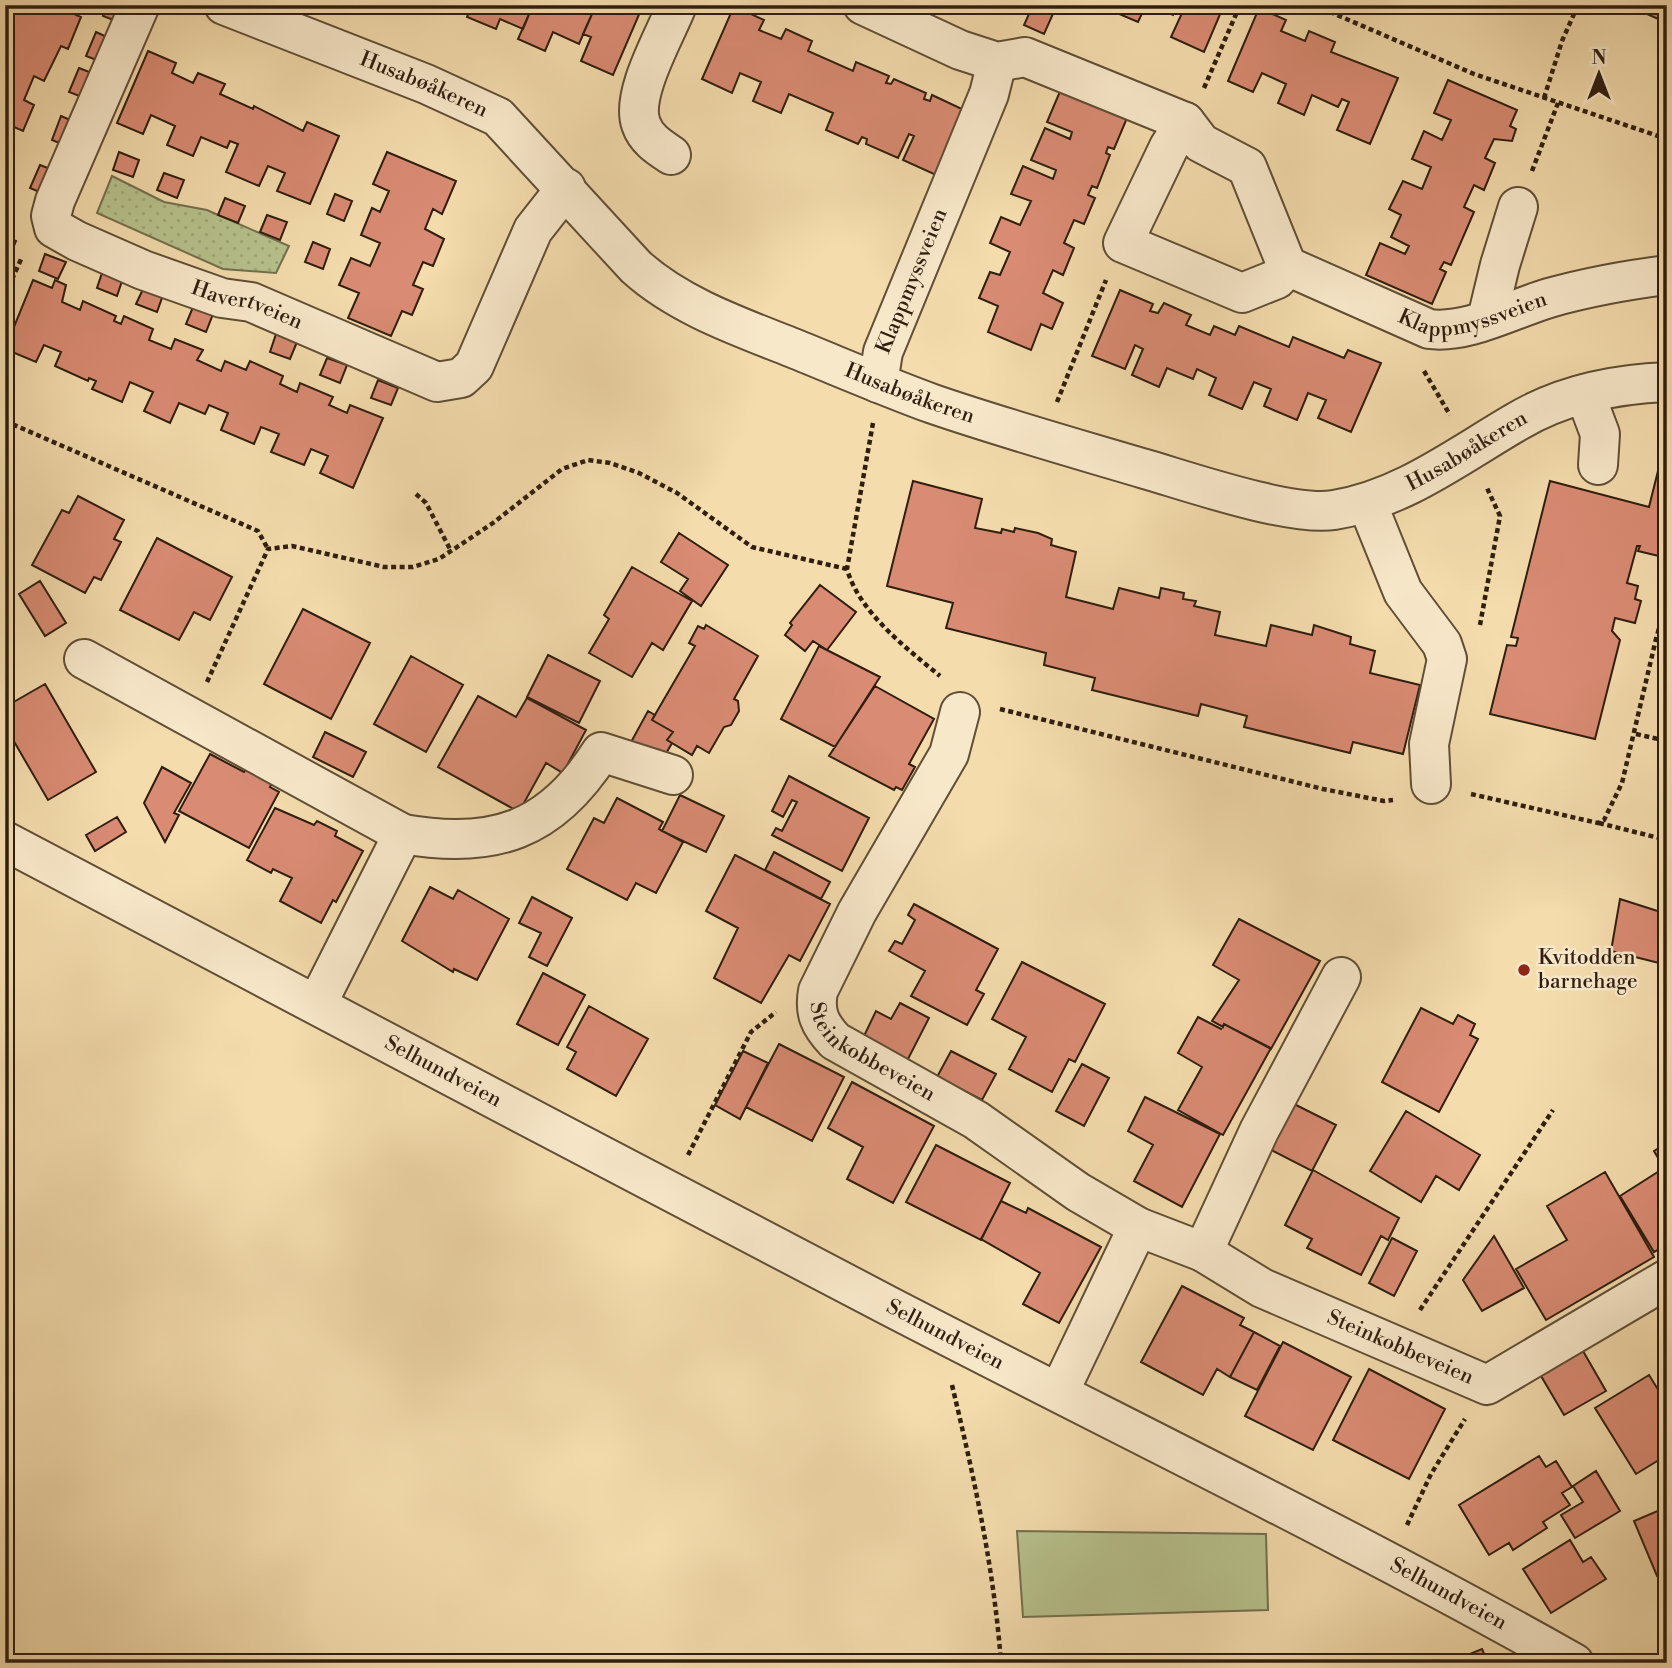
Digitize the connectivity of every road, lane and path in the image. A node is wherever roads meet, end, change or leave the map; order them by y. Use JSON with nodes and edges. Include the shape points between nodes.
{"nodes":[{"id":1,"x":139,"y":5,"type":"edge"},
{"id":2,"x":224,"y":5,"type":"edge"},
{"id":3,"x":677,"y":5,"type":"edge"},
{"id":4,"x":863,"y":5,"type":"edge"},
{"id":5,"x":1240,"y":5,"type":"edge"},
{"id":6,"x":1314,"y":5,"type":"edge"},
{"id":7,"x":1578,"y":5,"type":"edge"},
{"id":8,"x":997,"y":62,"type":"junction"},
{"id":9,"x":1544,"y":98,"type":"junction"},
{"id":10,"x":1558,"y":103,"type":"junction"},
{"id":11,"x":1185,"y":122,"type":"junction"},
{"id":12,"x":1667,"y":139,"type":"edge"},
{"id":13,"x":671,"y":155,"type":"dead end"},
{"id":14,"x":566,"y":188,"type":"junction"},
{"id":15,"x":1518,"y":207,"type":"joint"},
{"id":16,"x":1123,"y":243,"type":"junction"},
{"id":17,"x":1286,"y":266,"type":"junction"},
{"id":18,"x":1667,"y":275,"type":"edge"},
{"id":19,"x":1487,"y":319,"type":"junction"},
{"id":20,"x":1429,"y":330,"type":"junction"},
{"id":21,"x":1667,"y":382,"type":"edge"},
{"id":22,"x":878,"y":383,"type":"junction"},
{"id":23,"x":1585,"y":394,"type":"junction"},
{"id":24,"x":1054,"y":409,"type":"dead end"},
{"id":25,"x":5,"y":421,"type":"edge"},
{"id":26,"x":1471,"y":452,"type":"junction"},
{"id":27,"x":1598,"y":465,"type":"dead end"},
{"id":28,"x":416,"y":494,"type":"dead end"},
{"id":29,"x":1367,"y":503,"type":"junction"},
{"id":30,"x":268,"y":549,"type":"junction"},
{"id":31,"x":451,"y":551,"type":"junction"},
{"id":32,"x":846,"y":569,"type":"junction"},
{"id":33,"x":1667,"y":622,"type":"edge"},
{"id":34,"x":1478,"y":633,"type":"dead end"},
{"id":35,"x":84,"y":659,"type":"dead end"},
{"id":36,"x":963,"y":704,"type":"junction"},
{"id":37,"x":191,"y":717,"type":"junction"},
{"id":38,"x":1636,"y":734,"type":"junction"},
{"id":39,"x":1667,"y":741,"type":"edge"},
{"id":40,"x":673,"y":775,"type":"dead end"},
{"id":41,"x":1431,"y":784,"type":"junction"},
{"id":42,"x":1598,"y":823,"type":"junction"},
{"id":43,"x":402,"y":834,"type":"junction"},
{"id":44,"x":1667,"y":840,"type":"edge"},
{"id":45,"x":5,"y":841,"type":"edge"},
{"id":46,"x":1341,"y":977,"type":"dead end"},
{"id":47,"x":317,"y":1003,"type":"junction"},
{"id":48,"x":815,"y":1005,"type":"junction"},
{"id":49,"x":1553,"y":1110,"type":"dead end"},
{"id":50,"x":669,"y":1189,"type":"junction"},
{"id":51,"x":1138,"y":1227,"type":"junction"},
{"id":52,"x":1203,"y":1252,"type":"junction"},
{"id":53,"x":1667,"y":1279,"type":"edge"},
{"id":54,"x":941,"y":1333,"type":"junction"},
{"id":55,"x":1398,"y":1346,"type":"junction"},
{"id":56,"x":1487,"y":1385,"type":"junction"},
{"id":57,"x":1060,"y":1390,"type":"junction"},
{"id":58,"x":1391,"y":1561,"type":"junction"},
{"id":59,"x":1667,"y":1655,"type":"edge"},
{"id":60,"x":1001,"y":1663,"type":"edge"},
{"id":61,"x":1574,"y":1663,"type":"edge"},
{"id":62,"x":1638,"y":1663,"type":"edge"}],
"edges":[{"from":1,"to":14,"type":"street","name":"Havertveien","via":[[51,216],[54,228],[100,252],[192,290],[251,302],[407,371],[448,382],[474,366],[533,230]]},
{"from":2,"to":14,"type":"street","name":"Husabøåkeren","via":[[498,117]]},
{"from":3,"to":13,"type":"street","via":[[639,107],[640,124],[651,141]]},
{"from":4,"to":8,"type":"street"},
{"from":5,"to":11,"type":"path","via":[[1196,107]]},
{"from":6,"to":9,"type":"path","via":[[1474,74]]},
{"from":7,"to":9,"type":"path"},
{"from":8,"to":11,"type":"street","via":[[1025,57]]},
{"from":8,"to":22,"type":"street","name":"Klappmyssveien","via":[[989,94],[883,352]]},
{"from":9,"to":10,"type":"path"},
{"from":10,"to":12,"type":"path"},
{"from":10,"to":15,"type":"path"},
{"from":11,"to":16,"type":"street"},
{"from":11,"to":17,"type":"street","via":[[1201,143],[1247,167]]},
{"from":14,"to":22,"type":"street","name":"Husabøåkeren","via":[[616,248],[663,288],[757,334]]},
{"from":15,"to":19,"type":"street"},
{"from":16,"to":17,"type":"street","via":[[1242,293],[1277,279]]},
{"from":16,"to":24,"type":"path"},
{"from":17,"to":20,"type":"street","name":"Klappmyssveien"},
{"from":18,"to":19,"type":"street","name":"Klappmyssveien","via":[[1625,280]]},
{"from":19,"to":20,"type":"street","name":"Klappmyssveien"},
{"from":20,"to":26,"type":"path","via":[[1419,359]]},
{"from":21,"to":23,"type":"street","name":"Husabøåkeren"},
{"from":22,"to":29,"type":"street","name":"Husabøåkeren","via":[[998,425],[1288,508],[1331,511]]},
{"from":22,"to":32,"type":"path"},
{"from":23,"to":26,"type":"street","name":"Husabøåkeren","via":[[1519,420]]},
{"from":23,"to":27,"type":"street","via":[[1600,434]]},
{"from":25,"to":30,"type":"path","via":[[258,531]]},
{"from":26,"to":29,"type":"street","name":"Husabøåkeren"},
{"from":26,"to":34,"type":"path","via":[[1500,516]]},
{"from":28,"to":31,"type":"path","via":[[426,503]]},
{"from":29,"to":41,"type":"street","via":[[1403,592],[1442,644],[1447,659],[1429,744]]},
{"from":30,"to":31,"type":"path","via":[[292,546],[384,567],[439,559]]},
{"from":30,"to":37,"type":"path"},
{"from":31,"to":32,"type":"path","via":[[562,469],[588,460],[639,473],[677,493],[752,547]]},
{"from":32,"to":36,"type":"path","via":[[851,585],[874,614]]},
{"from":33,"to":38,"type":"path","via":[[1660,625],[1656,639]]},
{"from":35,"to":37,"type":"street"},
{"from":36,"to":41,"type":"path","via":[[984,705],[1375,800],[1394,800]]},
{"from":36,"to":48,"type":"street","name":"Steinkobbeveien","via":[[949,754],[857,912],[825,973]]},
{"from":37,"to":43,"type":"street"},
{"from":38,"to":39,"type":"path"},
{"from":38,"to":42,"type":"path","via":[[1618,794],[1608,816]]},
{"from":40,"to":43,"type":"street","via":[[601,752],[568,797],[545,816],[516,829],[444,841]]},
{"from":41,"to":42,"type":"path"},
{"from":42,"to":44,"type":"path"},
{"from":43,"to":47,"type":"street"},
{"from":45,"to":47,"type":"street","name":"Selhundveien"},
{"from":46,"to":52,"type":"street","via":[[1259,1131]]},
{"from":47,"to":50,"type":"street","name":"Selhundveien"},
{"from":48,"to":50,"type":"path","via":[[773,1014],[751,1032]]},
{"from":48,"to":51,"type":"street","name":"Steinkobbeveien","via":[[821,1026],[835,1041],[976,1120],[1078,1192]]},
{"from":49,"to":55,"type":"path"},
{"from":50,"to":54,"type":"street","name":"Selhundveien"},
{"from":51,"to":52,"type":"street","name":"Steinkobbeveien"},
{"from":51,"to":57,"type":"street"},
{"from":52,"to":55,"type":"street","name":"Steinkobbeveien","via":[[1262,1288]]},
{"from":53,"to":56,"type":"street","name":"Steinkobbeveien"},
{"from":54,"to":57,"type":"street","name":"Selhundveien"},
{"from":54,"to":60,"type":"path","via":[[977,1485]]},
{"from":55,"to":56,"type":"street","name":"Steinkobbeveien"},
{"from":56,"to":58,"type":"path","via":[[1431,1474]]},
{"from":57,"to":58,"type":"street","name":"Selhundveien","via":[[1154,1443]]},
{"from":58,"to":61,"type":"street","name":"Selhundveien"},
{"from":59,"to":62,"type":"path"}]}
